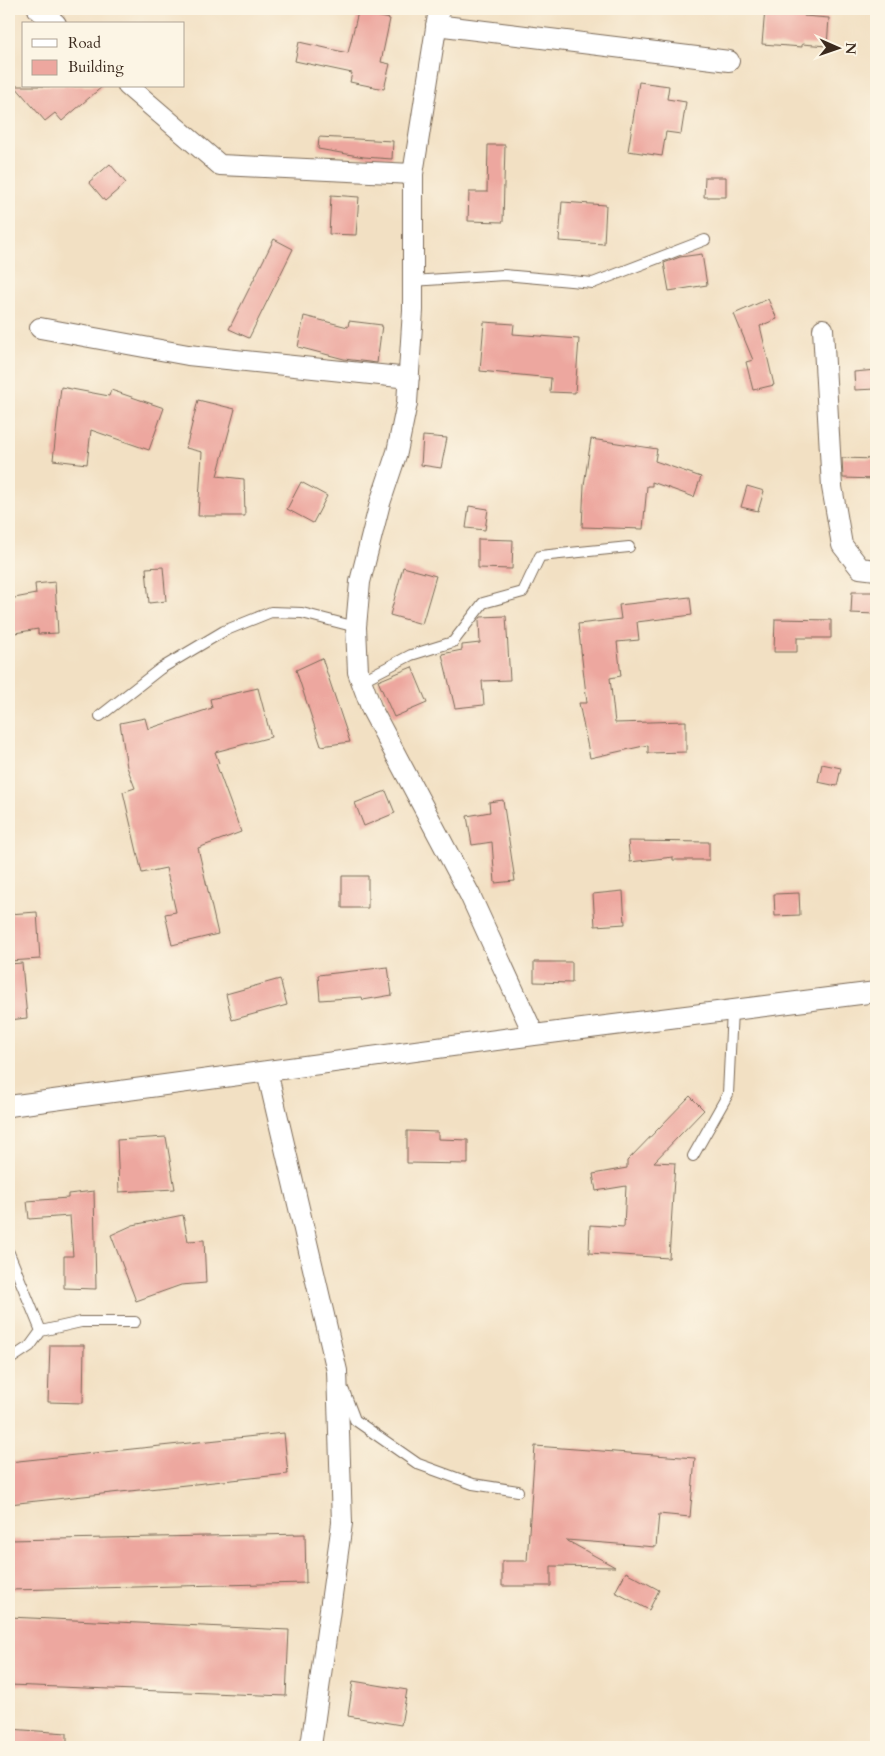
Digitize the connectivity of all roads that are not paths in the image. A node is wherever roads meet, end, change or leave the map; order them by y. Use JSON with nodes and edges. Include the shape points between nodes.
{"nodes":[{"id":1,"x":38,"y":9,"type":"edge"},
{"id":2,"x":437,"y":17,"type":"edge"},
{"id":3,"x":54,"y":22,"type":"edge"},
{"id":4,"x":729,"y":61,"type":"dead end"},
{"id":5,"x":130,"y":88,"type":"edge"},
{"id":6,"x":413,"y":174,"type":"junction"},
{"id":7,"x":705,"y":240,"type":"dead end"},
{"id":8,"x":412,"y":282,"type":"junction"},
{"id":9,"x":40,"y":328,"type":"dead end"},
{"id":10,"x":823,"y":329,"type":"dead end"},
{"id":11,"x":409,"y":378,"type":"junction"},
{"id":12,"x":629,"y":547,"type":"dead end"},
{"id":13,"x":876,"y":570,"type":"edge"},
{"id":14,"x":356,"y":627,"type":"junction"},
{"id":15,"x":362,"y":681,"type":"junction"},
{"id":16,"x":100,"y":716,"type":"dead end"},
{"id":17,"x":876,"y":992,"type":"edge"},
{"id":18,"x":732,"y":1010,"type":"junction"},
{"id":19,"x":534,"y":1034,"type":"junction"},
{"id":20,"x":266,"y":1071,"type":"junction"},
{"id":21,"x":9,"y":1106,"type":"edge"},
{"id":22,"x":693,"y":1156,"type":"dead end"},
{"id":23,"x":9,"y":1253,"type":"edge"},
{"id":24,"x":135,"y":1322,"type":"dead end"},
{"id":25,"x":41,"y":1331,"type":"junction"},
{"id":26,"x":9,"y":1360,"type":"edge"},
{"id":27,"x":337,"y":1371,"type":"junction"},
{"id":28,"x":518,"y":1491,"type":"dead end"},
{"id":29,"x":308,"y":1747,"type":"edge"}],
"edges":[{"from":1,"to":3,"type":"street"},
{"from":2,"to":4,"type":"street"},
{"from":2,"to":6,"type":"street"},
{"from":5,"to":6,"type":"street","via":[[220,165]]},
{"from":6,"to":8,"type":"street"},
{"from":7,"to":8,"type":"lane","via":[[593,283],[504,275]]},
{"from":8,"to":11,"type":"street"},
{"from":9,"to":11,"type":"street","via":[[188,355]]},
{"from":10,"to":13,"type":"street","via":[[832,487],[842,546],[860,568]]},
{"from":11,"to":14,"type":"street","via":[[397,452],[360,582]]},
{"from":12,"to":15,"type":"lane","via":[[540,556],[523,592],[483,604],[453,642],[411,655]]},
{"from":14,"to":15,"type":"street","via":[[358,672]]},
{"from":14,"to":16,"type":"lane","via":[[302,614],[271,612],[216,636],[160,669]]},
{"from":15,"to":19,"type":"street","via":[[372,710],[470,895]]},
{"from":17,"to":18,"type":"street"},
{"from":18,"to":19,"type":"street"},
{"from":18,"to":22,"type":"lane","via":[[728,1094]]},
{"from":19,"to":20,"type":"street"},
{"from":20,"to":21,"type":"street"},
{"from":20,"to":27,"type":"street"},
{"from":23,"to":25,"type":"lane"},
{"from":24,"to":25,"type":"lane","via":[[81,1322]]},
{"from":25,"to":26,"type":"lane","via":[[30,1346]]},
{"from":27,"to":28,"type":"lane","via":[[354,1420],[384,1442],[427,1467],[473,1484]]},
{"from":27,"to":29,"type":"street","via":[[342,1523],[312,1739]]}]}
